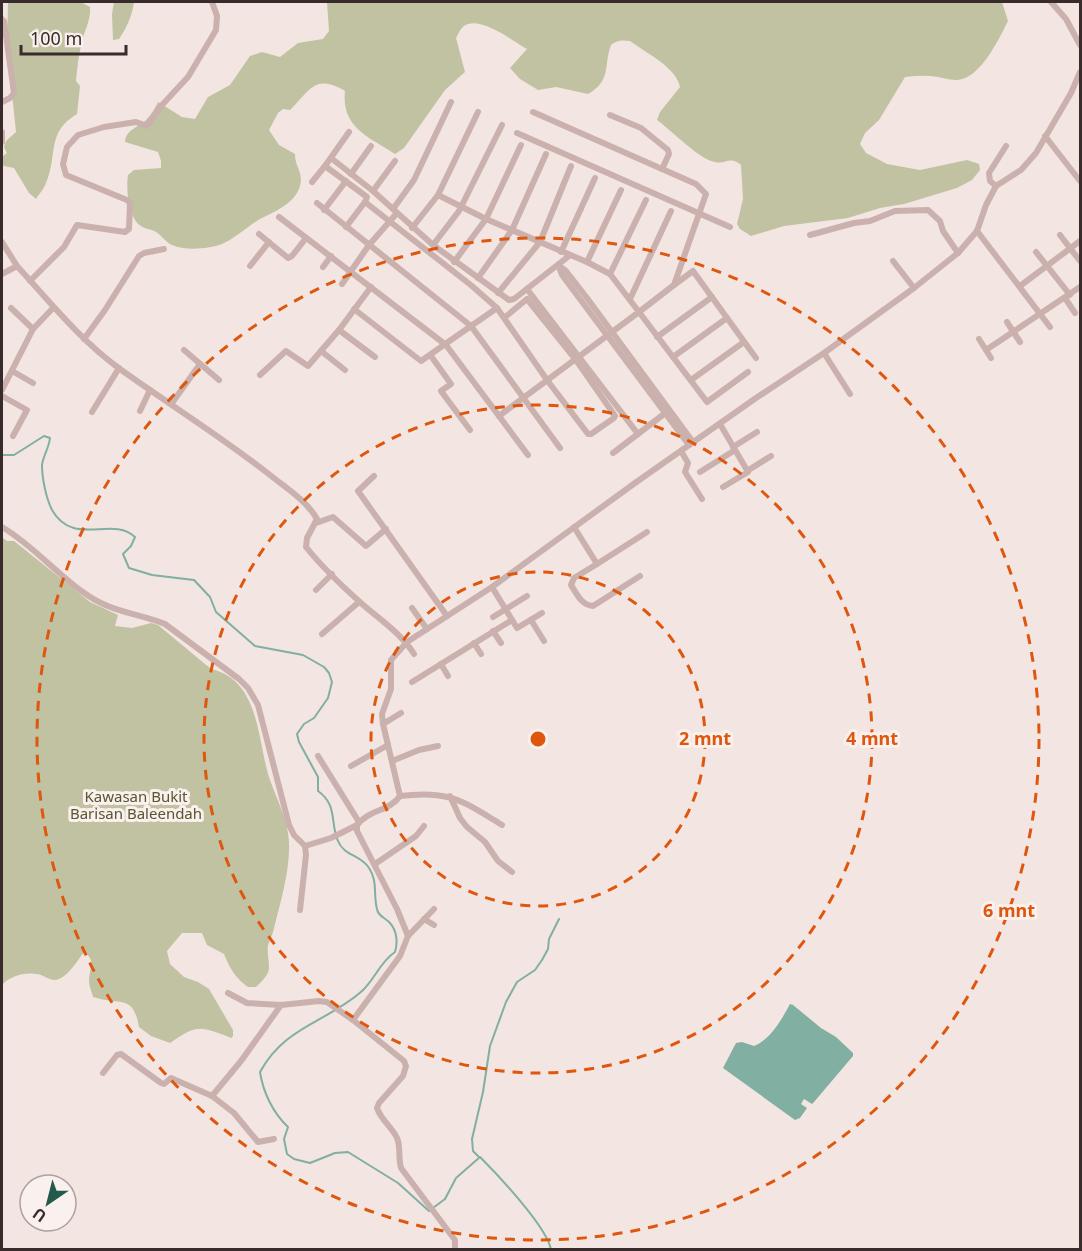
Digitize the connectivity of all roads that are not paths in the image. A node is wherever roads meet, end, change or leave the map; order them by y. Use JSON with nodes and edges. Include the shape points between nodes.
{"nodes":[{"id":1,"x":212,"y":2,"type":"edge"},
{"id":2,"x":1051,"y":2,"type":"edge"},
{"id":3,"x":2,"y":19,"type":"edge"},
{"id":4,"x":1080,"y":45,"type":"edge"},
{"id":5,"x":1080,"y":72,"type":"edge"},
{"id":6,"x":2,"y":102,"type":"edge"},
{"id":7,"x":451,"y":102,"type":"dead end"},
{"id":8,"x":478,"y":112,"type":"dead end"},
{"id":9,"x":533,"y":112,"type":"dead end"},
{"id":10,"x":610,"y":115,"type":"dead end"},
{"id":11,"x":502,"y":125,"type":"dead end"},
{"id":12,"x":2,"y":132,"type":"edge"},
{"id":13,"x":349,"y":132,"type":"dead end"},
{"id":14,"x":517,"y":133,"type":"dead end"},
{"id":15,"x":1045,"y":136,"type":"junction"},
{"id":16,"x":2,"y":142,"type":"edge"},
{"id":17,"x":520,"y":145,"type":"dead end"},
{"id":18,"x":371,"y":146,"type":"dead end"},
{"id":19,"x":1006,"y":146,"type":"dead end"},
{"id":20,"x":546,"y":154,"type":"dead end"},
{"id":21,"x":331,"y":158,"type":"junction"},
{"id":22,"x":394,"y":161,"type":"dead end"},
{"id":23,"x":326,"y":166,"type":"junction"},
{"id":24,"x":571,"y":166,"type":"dead end"},
{"id":25,"x":662,"y":169,"type":"junction"},
{"id":26,"x":351,"y":174,"type":"junction"},
{"id":27,"x":595,"y":178,"type":"dead end"},
{"id":28,"x":346,"y":181,"type":"junction"},
{"id":29,"x":1080,"y":181,"type":"edge"},
{"id":30,"x":312,"y":182,"type":"dead end"},
{"id":31,"x":996,"y":186,"type":"junction"},
{"id":32,"x":621,"y":190,"type":"dead end"},
{"id":33,"x":373,"y":191,"type":"junction"},
{"id":34,"x":438,"y":195,"type":"junction"},
{"id":35,"x":646,"y":200,"type":"dead end"},
{"id":36,"x":365,"y":202,"type":"junction"},
{"id":37,"x":316,"y":204,"type":"dead end"},
{"id":38,"x":461,"y":207,"type":"junction"},
{"id":39,"x":324,"y":210,"type":"junction"},
{"id":40,"x":395,"y":211,"type":"junction"},
{"id":41,"x":670,"y":211,"type":"dead end"},
{"id":42,"x":700,"y":213,"type":"junction"},
{"id":43,"x":279,"y":217,"type":"dead end"},
{"id":44,"x":486,"y":219,"type":"junction"},
{"id":45,"x":389,"y":220,"type":"junction"},
{"id":46,"x":346,"y":227,"type":"junction"},
{"id":47,"x":730,"y":227,"type":"dead end"},
{"id":48,"x":412,"y":228,"type":"junction"},
{"id":49,"x":512,"y":230,"type":"junction"},
{"id":50,"x":977,"y":231,"type":"junction"},
{"id":51,"x":259,"y":234,"type":"dead end"},
{"id":52,"x":1060,"y":235,"type":"dead end"},
{"id":53,"x":810,"y":236,"type":"dead end"},
{"id":54,"x":306,"y":238,"type":"junction"},
{"id":55,"x":1080,"y":241,"type":"edge"},
{"id":56,"x":2,"y":242,"type":"edge"},
{"id":57,"x":269,"y":242,"type":"junction"},
{"id":58,"x":540,"y":242,"type":"junction"},
{"id":59,"x":369,"y":245,"type":"junction"},
{"id":60,"x":433,"y":245,"type":"junction"},
{"id":61,"x":164,"y":249,"type":"dead end"},
{"id":62,"x":1071,"y":249,"type":"junction"},
{"id":63,"x":561,"y":252,"type":"junction"},
{"id":64,"x":1036,"y":252,"type":"dead end"},
{"id":65,"x":958,"y":253,"type":"junction"},
{"id":66,"x":331,"y":256,"type":"junction"},
{"id":67,"x":569,"y":256,"type":"junction"},
{"id":68,"x":893,"y":261,"type":"dead end"},
{"id":69,"x":1080,"y":261,"type":"edge"},
{"id":70,"x":454,"y":262,"type":"junction"},
{"id":71,"x":587,"y":262,"type":"junction"},
{"id":72,"x":558,"y":265,"type":"junction"},
{"id":73,"x":17,"y":266,"type":"junction"},
{"id":74,"x":250,"y":266,"type":"dead end"},
{"id":75,"x":1048,"y":266,"type":"junction"},
{"id":76,"x":323,"y":267,"type":"dead end"},
{"id":77,"x":352,"y":272,"type":"junction"},
{"id":78,"x":2,"y":274,"type":"edge"},
{"id":79,"x":610,"y":274,"type":"junction"},
{"id":80,"x":478,"y":278,"type":"junction"},
{"id":81,"x":30,"y":281,"type":"junction"},
{"id":82,"x":342,"y":284,"type":"dead end"},
{"id":83,"x":674,"y":285,"type":"junction"},
{"id":84,"x":1020,"y":286,"type":"junction"},
{"id":85,"x":371,"y":287,"type":"junction"},
{"id":86,"x":1080,"y":287,"type":"edge"},
{"id":87,"x":914,"y":288,"type":"junction"},
{"id":88,"x":527,"y":289,"type":"junction"},
{"id":89,"x":498,"y":293,"type":"junction"},
{"id":90,"x":712,"y":297,"type":"junction"},
{"id":91,"x":1067,"y":297,"type":"junction"},
{"id":92,"x":630,"y":299,"type":"junction"},
{"id":93,"x":11,"y":308,"type":"dead end"},
{"id":94,"x":53,"y":308,"type":"junction"},
{"id":95,"x":497,"y":308,"type":"junction"},
{"id":96,"x":354,"y":309,"type":"junction"},
{"id":97,"x":639,"y":312,"type":"junction"},
{"id":98,"x":1075,"y":313,"type":"dead end"},
{"id":99,"x":1041,"y":315,"type":"junction"},
{"id":100,"x":504,"y":318,"type":"junction"},
{"id":101,"x":727,"y":318,"type":"junction"},
{"id":102,"x":1007,"y":322,"type":"dead end"},
{"id":103,"x":471,"y":326,"type":"junction"},
{"id":104,"x":1050,"y":327,"type":"dead end"},
{"id":105,"x":33,"y":329,"type":"junction"},
{"id":106,"x":339,"y":330,"type":"junction"},
{"id":107,"x":1014,"y":332,"type":"junction"},
{"id":108,"x":610,"y":333,"type":"junction"},
{"id":109,"x":657,"y":337,"type":"junction"},
{"id":110,"x":84,"y":339,"type":"junction"},
{"id":111,"x":979,"y":339,"type":"dead end"},
{"id":112,"x":744,"y":342,"type":"junction"},
{"id":113,"x":1020,"y":342,"type":"dead end"},
{"id":114,"x":446,"y":345,"type":"junction"},
{"id":115,"x":184,"y":350,"type":"dead end"},
{"id":116,"x":986,"y":350,"type":"junction"},
{"id":117,"x":321,"y":351,"type":"junction"},
{"id":118,"x":825,"y":353,"type":"junction"},
{"id":119,"x":431,"y":356,"type":"junction"},
{"id":120,"x":375,"y":357,"type":"dead end"},
{"id":121,"x":673,"y":357,"type":"junction"},
{"id":122,"x":756,"y":358,"type":"dead end"},
{"id":123,"x":992,"y":358,"type":"dead end"},
{"id":124,"x":578,"y":359,"type":"junction"},
{"id":125,"x":200,"y":364,"type":"junction"},
{"id":126,"x":119,"y":368,"type":"junction"},
{"id":127,"x":345,"y":370,"type":"dead end"},
{"id":128,"x":12,"y":371,"type":"junction"},
{"id":129,"x":748,"y":372,"type":"dead end"},
{"id":130,"x":260,"y":375,"type":"dead end"},
{"id":131,"x":219,"y":380,"type":"dead end"},
{"id":132,"x":547,"y":380,"type":"junction"},
{"id":133,"x":691,"y":380,"type":"junction"},
{"id":134,"x":33,"y":383,"type":"dead end"},
{"id":135,"x":2,"y":390,"type":"edge"},
{"id":136,"x":150,"y":390,"type":"junction"},
{"id":137,"x":850,"y":394,"type":"dead end"},
{"id":138,"x":2,"y":396,"type":"edge"},
{"id":139,"x":522,"y":398,"type":"junction"},
{"id":140,"x":171,"y":403,"type":"junction"},
{"id":141,"x":140,"y":411,"type":"dead end"},
{"id":142,"x":668,"y":411,"type":"junction"},
{"id":143,"x":92,"y":412,"type":"dead end"},
{"id":144,"x":499,"y":416,"type":"junction"},
{"id":145,"x":720,"y":424,"type":"junction"},
{"id":146,"x":470,"y":430,"type":"dead end"},
{"id":147,"x":757,"y":432,"type":"dead end"},
{"id":148,"x":638,"y":434,"type":"junction"},
{"id":149,"x":14,"y":436,"type":"dead end"},
{"id":150,"x":691,"y":444,"type":"junction"},
{"id":151,"x":560,"y":447,"type":"dead end"},
{"id":152,"x":734,"y":449,"type":"junction"},
{"id":153,"x":681,"y":451,"type":"junction"},
{"id":154,"x":613,"y":453,"type":"dead end"},
{"id":155,"x":528,"y":455,"type":"dead end"},
{"id":156,"x":771,"y":456,"type":"dead end"},
{"id":157,"x":747,"y":471,"type":"junction"},
{"id":158,"x":700,"y":472,"type":"dead end"},
{"id":159,"x":374,"y":476,"type":"dead end"},
{"id":160,"x":723,"y":487,"type":"dead end"},
{"id":161,"x":702,"y":499,"type":"dead end"},
{"id":162,"x":315,"y":523,"type":"junction"},
{"id":163,"x":2,"y":527,"type":"edge"},
{"id":164,"x":574,"y":527,"type":"junction"},
{"id":165,"x":386,"y":529,"type":"junction"},
{"id":166,"x":647,"y":532,"type":"dead end"},
{"id":167,"x":597,"y":564,"type":"junction"},
{"id":168,"x":332,"y":574,"type":"junction"},
{"id":169,"x":640,"y":576,"type":"dead end"},
{"id":170,"x":492,"y":587,"type":"junction"},
{"id":171,"x":316,"y":590,"type":"dead end"},
{"id":172,"x":526,"y":596,"type":"dead end"},
{"id":173,"x":359,"y":602,"type":"junction"},
{"id":174,"x":412,"y":608,"type":"dead end"},
{"id":175,"x":506,"y":609,"type":"junction"},
{"id":176,"x":542,"y":613,"type":"dead end"},
{"id":177,"x":447,"y":616,"type":"junction"},
{"id":178,"x":493,"y":617,"type":"dead end"},
{"id":179,"x":512,"y":620,"type":"junction"},
{"id":180,"x":531,"y":620,"type":"junction"},
{"id":181,"x":427,"y":630,"type":"junction"},
{"id":182,"x":493,"y":631,"type":"junction"},
{"id":183,"x":322,"y":634,"type":"dead end"},
{"id":184,"x":544,"y":641,"type":"dead end"},
{"id":185,"x":407,"y":642,"type":"junction"},
{"id":186,"x":474,"y":643,"type":"junction"},
{"id":187,"x":501,"y":643,"type":"dead end"},
{"id":188,"x":414,"y":654,"type":"dead end"},
{"id":189,"x":481,"y":654,"type":"dead end"},
{"id":190,"x":441,"y":664,"type":"junction"},
{"id":191,"x":448,"y":676,"type":"dead end"},
{"id":192,"x":412,"y":682,"type":"dead end"},
{"id":193,"x":401,"y":713,"type":"dead end"},
{"id":194,"x":382,"y":724,"type":"junction"},
{"id":195,"x":388,"y":745,"type":"junction"},
{"id":196,"x":438,"y":746,"type":"dead end"},
{"id":197,"x":318,"y":756,"type":"dead end"},
{"id":198,"x":392,"y":761,"type":"junction"},
{"id":199,"x":351,"y":766,"type":"dead end"},
{"id":200,"x":400,"y":796,"type":"junction"},
{"id":201,"x":450,"y":796,"type":"junction"},
{"id":202,"x":358,"y":824,"type":"junction"},
{"id":203,"x":502,"y":825,"type":"dead end"},
{"id":204,"x":424,"y":826,"type":"dead end"},
{"id":205,"x":305,"y":846,"type":"junction"},
{"id":206,"x":375,"y":864,"type":"junction"},
{"id":207,"x":512,"y":872,"type":"dead end"},
{"id":208,"x":434,"y":909,"type":"dead end"},
{"id":209,"x":300,"y":910,"type":"dead end"},
{"id":210,"x":424,"y":919,"type":"junction"},
{"id":211,"x":434,"y":925,"type":"dead end"},
{"id":212,"x":408,"y":936,"type":"junction"},
{"id":213,"x":228,"y":993,"type":"dead end"},
{"id":214,"x":281,"y":1005,"type":"junction"},
{"id":215,"x":353,"y":1020,"type":"junction"},
{"id":216,"x":103,"y":1072,"type":"dead end"},
{"id":217,"x":212,"y":1096,"type":"junction"},
{"id":218,"x":274,"y":1139,"type":"dead end"},
{"id":219,"x":455,"y":1250,"type":"edge"}],
"edges":[{"from":1,"to":81,"type":"street","via":[[216,30],[188,77],[147,126],[136,122],[104,127],[78,135],[67,147],[63,164],[66,175],[128,200],[129,229],[77,225],[64,247]]},
{"from":2,"to":4,"type":"street"},
{"from":3,"to":6,"type":"street","via":[[14,93]]},
{"from":5,"to":15,"type":"street"},
{"from":7,"to":40,"type":"street"},
{"from":8,"to":34,"type":"street"},
{"from":9,"to":25,"type":"street"},
{"from":10,"to":25,"type":"street","via":[[641,128],[668,150]]},
{"from":11,"to":38,"type":"street"},
{"from":12,"to":16,"type":"street"},
{"from":13,"to":21,"type":"street"},
{"from":14,"to":42,"type":"street"},
{"from":15,"to":29,"type":"street"},
{"from":15,"to":31,"type":"street","via":[[1029,163]]},
{"from":17,"to":44,"type":"street"},
{"from":18,"to":26,"type":"street"},
{"from":19,"to":31,"type":"street","via":[[988,173]]},
{"from":20,"to":49,"type":"street"},
{"from":21,"to":23,"type":"street"},
{"from":21,"to":26,"type":"street"},
{"from":22,"to":33,"type":"street"},
{"from":23,"to":28,"type":"street"},
{"from":23,"to":30,"type":"street"},
{"from":24,"to":58,"type":"street"},
{"from":25,"to":42,"type":"street","via":[[705,191]]},
{"from":26,"to":33,"type":"street"},
{"from":27,"to":63,"type":"street"},
{"from":28,"to":36,"type":"street","via":[[367,197]]},
{"from":28,"to":39,"type":"street"},
{"from":31,"to":50,"type":"street"},
{"from":32,"to":71,"type":"street"},
{"from":33,"to":40,"type":"street"},
{"from":34,"to":38,"type":"street"},
{"from":34,"to":48,"type":"street"},
{"from":35,"to":79,"type":"street"},
{"from":36,"to":45,"type":"street"},
{"from":36,"to":46,"type":"street"},
{"from":37,"to":39,"type":"street"},
{"from":38,"to":44,"type":"street"},
{"from":38,"to":60,"type":"street"},
{"from":39,"to":46,"type":"street"},
{"from":40,"to":45,"type":"street"},
{"from":40,"to":48,"type":"street"},
{"from":41,"to":92,"type":"street"},
{"from":42,"to":47,"type":"street"},
{"from":42,"to":83,"type":"street"},
{"from":43,"to":54,"type":"street"},
{"from":44,"to":49,"type":"street"},
{"from":44,"to":70,"type":"street"},
{"from":45,"to":59,"type":"street"},
{"from":45,"to":95,"type":"street"},
{"from":46,"to":59,"type":"street"},
{"from":48,"to":60,"type":"street"},
{"from":49,"to":58,"type":"street"},
{"from":49,"to":80,"type":"street"},
{"from":50,"to":65,"type":"street"},
{"from":50,"to":84,"type":"street"},
{"from":51,"to":57,"type":"street"},
{"from":52,"to":62,"type":"street"},
{"from":53,"to":65,"type":"street","via":[[895,211],[928,210],[940,221]]},
{"from":54,"to":57,"type":"street","via":[[290,257]]},
{"from":54,"to":66,"type":"street"},
{"from":55,"to":62,"type":"street"},
{"from":56,"to":73,"type":"street"},
{"from":57,"to":74,"type":"street"},
{"from":58,"to":63,"type":"street"},
{"from":58,"to":89,"type":"street"},
{"from":59,"to":77,"type":"street"},
{"from":59,"to":103,"type":"street"},
{"from":60,"to":70,"type":"street"},
{"from":61,"to":110,"type":"street","via":[[139,256]]},
{"from":62,"to":69,"type":"street"},
{"from":62,"to":75,"type":"street"},
{"from":63,"to":67,"type":"street"},
{"from":64,"to":75,"type":"street"},
{"from":65,"to":87,"type":"street"},
{"from":66,"to":76,"type":"street"},
{"from":66,"to":77,"type":"street"},
{"from":67,"to":71,"type":"street"},
{"from":67,"to":72,"type":"street"},
{"from":68,"to":87,"type":"street"},
{"from":70,"to":80,"type":"street"},
{"from":71,"to":79,"type":"street"},
{"from":72,"to":88,"type":"street"},
{"from":72,"to":108,"type":"street"},
{"from":73,"to":78,"type":"street"},
{"from":73,"to":81,"type":"street"},
{"from":75,"to":84,"type":"street"},
{"from":75,"to":91,"type":"street"},
{"from":77,"to":82,"type":"street"},
{"from":77,"to":85,"type":"street"},
{"from":79,"to":92,"type":"street"},
{"from":80,"to":89,"type":"street"},
{"from":81,"to":94,"type":"street"},
{"from":83,"to":90,"type":"street","via":[[693,272]]},
{"from":83,"to":97,"type":"street"},
{"from":84,"to":99,"type":"street"},
{"from":85,"to":96,"type":"street"},
{"from":85,"to":114,"type":"street"},
{"from":86,"to":91,"type":"street"},
{"from":87,"to":118,"type":"street"},
{"from":88,"to":89,"type":"street","via":[[509,300]]},
{"from":88,"to":124,"type":"street"},
{"from":90,"to":101,"type":"street"},
{"from":90,"to":109,"type":"street"},
{"from":91,"to":98,"type":"street"},
{"from":91,"to":99,"type":"street"},
{"from":92,"to":97,"type":"street"},
{"from":93,"to":105,"type":"street"},
{"from":94,"to":105,"type":"street"},
{"from":94,"to":110,"type":"street"},
{"from":95,"to":100,"type":"street"},
{"from":95,"to":103,"type":"street"},
{"from":96,"to":106,"type":"street"},
{"from":96,"to":119,"type":"street","via":[[421,361]]},
{"from":97,"to":108,"type":"street"},
{"from":97,"to":109,"type":"street"},
{"from":99,"to":104,"type":"street"},
{"from":99,"to":107,"type":"street"},
{"from":100,"to":124,"type":"street","via":[[527,299]]},
{"from":100,"to":132,"type":"street"},
{"from":101,"to":112,"type":"street"},
{"from":101,"to":121,"type":"street"},
{"from":102,"to":107,"type":"street"},
{"from":103,"to":114,"type":"street"},
{"from":103,"to":139,"type":"street"},
{"from":105,"to":128,"type":"street"},
{"from":106,"to":117,"type":"street"},
{"from":106,"to":120,"type":"street"},
{"from":107,"to":113,"type":"street"},
{"from":107,"to":116,"type":"street"},
{"from":108,"to":124,"type":"street"},
{"from":108,"to":142,"type":"street"},
{"from":109,"to":121,"type":"street"},
{"from":110,"to":126,"type":"street"},
{"from":111,"to":116,"type":"street"},
{"from":112,"to":122,"type":"street"},
{"from":112,"to":133,"type":"street"},
{"from":114,"to":119,"type":"street"},
{"from":114,"to":144,"type":"street"},
{"from":115,"to":125,"type":"street"},
{"from":116,"to":123,"type":"street"},
{"from":117,"to":127,"type":"street"},
{"from":117,"to":130,"type":"street","via":[[308,366],[286,351]]},
{"from":118,"to":137,"type":"street"},
{"from":118,"to":145,"type":"street"},
{"from":119,"to":146,"type":"street","via":[[451,384],[441,391]]},
{"from":121,"to":133,"type":"street"},
{"from":124,"to":132,"type":"street"},
{"from":124,"to":132,"type":"street","via":[[615,416],[591,434]]},
{"from":124,"to":148,"type":"street"},
{"from":125,"to":131,"type":"street"},
{"from":125,"to":140,"type":"street"},
{"from":126,"to":136,"type":"street"},
{"from":126,"to":143,"type":"street"},
{"from":128,"to":134,"type":"street"},
{"from":128,"to":135,"type":"street"},
{"from":129,"to":133,"type":"street","via":[[706,402]]},
{"from":132,"to":139,"type":"street"},
{"from":136,"to":140,"type":"street"},
{"from":136,"to":141,"type":"street"},
{"from":138,"to":149,"type":"street","via":[[27,410]]},
{"from":139,"to":144,"type":"street"},
{"from":139,"to":151,"type":"street"},
{"from":140,"to":162,"type":"street","via":[[291,491],[314,513]]},
{"from":142,"to":148,"type":"street"},
{"from":142,"to":150,"type":"street"},
{"from":144,"to":155,"type":"street"},
{"from":145,"to":150,"type":"street"},
{"from":145,"to":152,"type":"street"},
{"from":147,"to":152,"type":"street"},
{"from":148,"to":154,"type":"street"},
{"from":150,"to":153,"type":"street"},
{"from":152,"to":157,"type":"street"},
{"from":152,"to":158,"type":"street"},
{"from":153,"to":161,"type":"street","via":[[688,463],[685,472]]},
{"from":153,"to":164,"type":"street"},
{"from":156,"to":157,"type":"street"},
{"from":157,"to":160,"type":"street"},
{"from":159,"to":165,"type":"street","via":[[358,490]]},
{"from":162,"to":165,"type":"street","via":[[333,517],[366,546]]},
{"from":162,"to":168,"type":"street","via":[[306,547]]},
{"from":163,"to":205,"type":"street","via":[[94,599],[165,624],[248,688],[258,705],[289,825]]},
{"from":164,"to":167,"type":"street"},
{"from":164,"to":170,"type":"street"},
{"from":165,"to":177,"type":"street"},
{"from":166,"to":167,"type":"street"},
{"from":167,"to":169,"type":"street","via":[[574,578],[571,585],[590,606]]},
{"from":168,"to":171,"type":"street"},
{"from":168,"to":173,"type":"street"},
{"from":170,"to":175,"type":"street"},
{"from":170,"to":177,"type":"street"},
{"from":172,"to":175,"type":"street"},
{"from":173,"to":183,"type":"street"},
{"from":173,"to":185,"type":"street"},
{"from":174,"to":181,"type":"street"},
{"from":175,"to":178,"type":"street"},
{"from":175,"to":179,"type":"street"},
{"from":176,"to":180,"type":"street"},
{"from":177,"to":181,"type":"street"},
{"from":179,"to":180,"type":"street","via":[[518,628]]},
{"from":179,"to":182,"type":"street"},
{"from":180,"to":184,"type":"street"},
{"from":181,"to":185,"type":"street"},
{"from":182,"to":186,"type":"street"},
{"from":182,"to":187,"type":"street"},
{"from":185,"to":188,"type":"street"},
{"from":185,"to":194,"type":"street","via":[[391,660],[391,689]]},
{"from":186,"to":189,"type":"street"},
{"from":186,"to":190,"type":"street"},
{"from":190,"to":191,"type":"street"},
{"from":190,"to":192,"type":"street"},
{"from":193,"to":194,"type":"street"},
{"from":194,"to":195,"type":"street"},
{"from":195,"to":198,"type":"street"},
{"from":195,"to":199,"type":"street"},
{"from":196,"to":198,"type":"street"},
{"from":197,"to":202,"type":"street"},
{"from":198,"to":200,"type":"street"},
{"from":200,"to":201,"type":"street"},
{"from":200,"to":202,"type":"street","via":[[394,803],[367,814]]},
{"from":201,"to":203,"type":"street"},
{"from":201,"to":207,"type":"street","via":[[467,827]]},
{"from":202,"to":205,"type":"street"},
{"from":202,"to":206,"type":"street","via":[[359,837]]},
{"from":204,"to":206,"type":"street"},
{"from":205,"to":209,"type":"street"},
{"from":206,"to":212,"type":"street"},
{"from":208,"to":210,"type":"street"},
{"from":210,"to":211,"type":"street"},
{"from":210,"to":212,"type":"street"},
{"from":212,"to":215,"type":"street","via":[[400,956]]},
{"from":213,"to":214,"type":"street","via":[[247,1003]]},
{"from":214,"to":215,"type":"street","via":[[327,1002]]},
{"from":214,"to":217,"type":"street"},
{"from":215,"to":219,"type":"street","via":[[404,1061],[403,1076],[377,1108],[398,1140],[401,1168],[455,1240]]},
{"from":216,"to":217,"type":"street","via":[[121,1054],[161,1083],[171,1078]]},
{"from":217,"to":218,"type":"street","via":[[234,1113],[256,1141]]}]}
